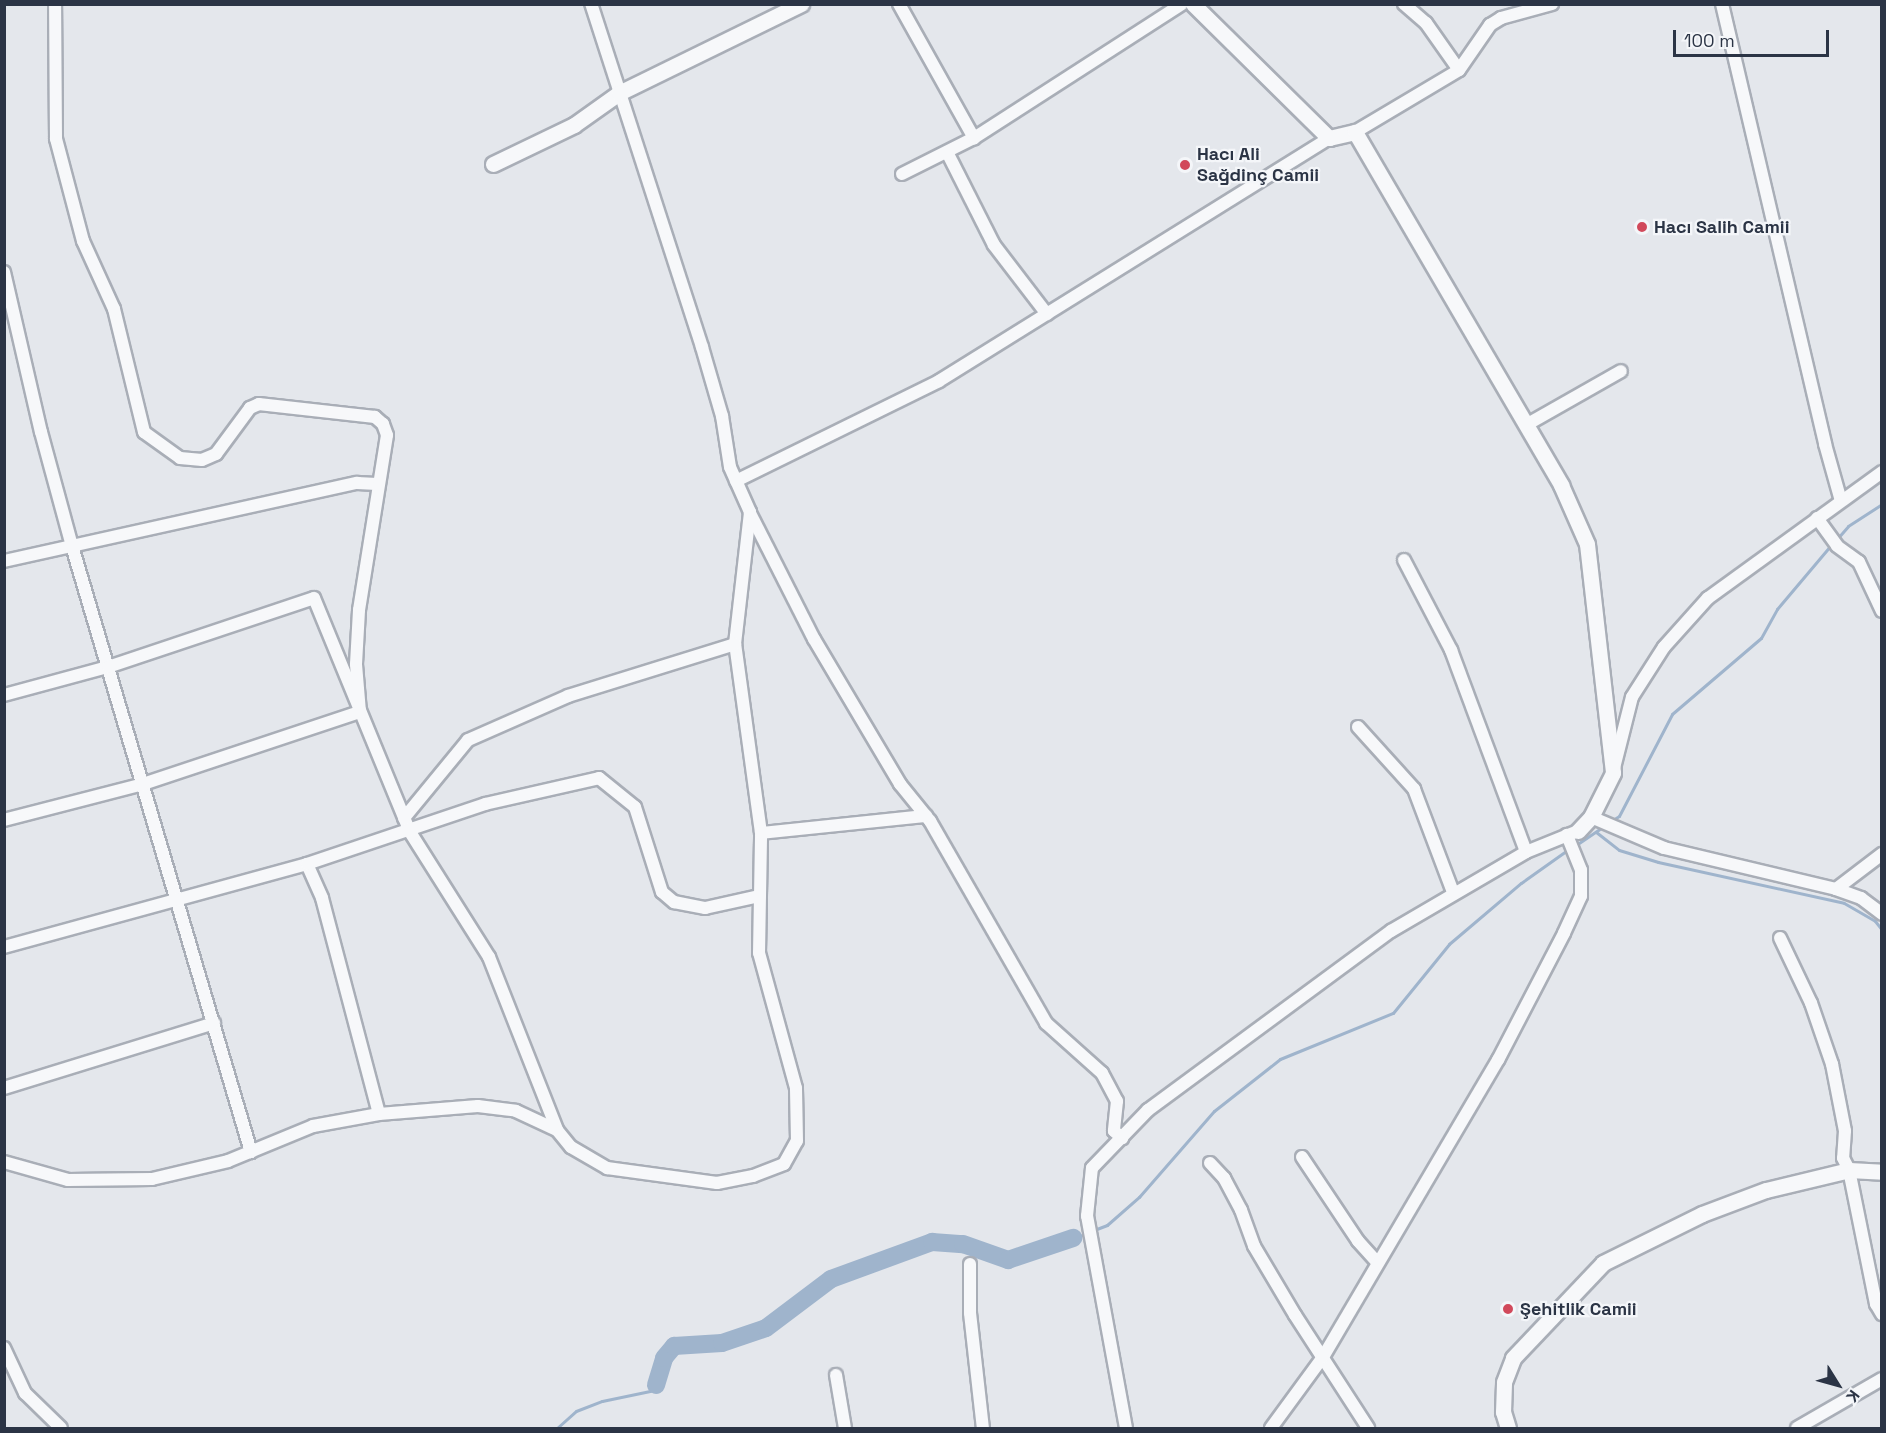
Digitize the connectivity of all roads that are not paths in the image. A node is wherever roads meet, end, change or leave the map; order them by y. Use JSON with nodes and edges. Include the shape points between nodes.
{"nodes":[{"id":1,"x":55,"y":4,"type":"edge"},
{"id":2,"x":591,"y":4,"type":"edge"},
{"id":3,"x":801,"y":4,"type":"edge"},
{"id":4,"x":899,"y":4,"type":"edge"},
{"id":5,"x":1182,"y":4,"type":"edge"},
{"id":6,"x":1193,"y":4,"type":"edge"},
{"id":7,"x":1404,"y":4,"type":"edge"},
{"id":8,"x":1552,"y":4,"type":"edge"},
{"id":9,"x":1722,"y":4,"type":"edge"},
{"id":10,"x":1459,"y":70,"type":"junction"},
{"id":11,"x":619,"y":93,"type":"junction"},
{"id":12,"x":1355,"y":132,"type":"junction"},
{"id":13,"x":974,"y":138,"type":"junction"},
{"id":14,"x":1329,"y":138,"type":"junction"},
{"id":15,"x":947,"y":152,"type":"junction"},
{"id":16,"x":493,"y":164,"type":"dead end"},
{"id":17,"x":902,"y":174,"type":"dead end"},
{"id":18,"x":4,"y":272,"type":"edge"},
{"id":19,"x":1047,"y":314,"type":"junction"},
{"id":20,"x":1621,"y":371,"type":"dead end"},
{"id":21,"x":1526,"y":425,"type":"junction"},
{"id":22,"x":1881,"y":472,"type":"edge"},
{"id":23,"x":736,"y":481,"type":"junction"},
{"id":24,"x":377,"y":484,"type":"junction"},
{"id":25,"x":1841,"y":501,"type":"junction"},
{"id":26,"x":750,"y":512,"type":"junction"},
{"id":27,"x":1817,"y":518,"type":"junction"},
{"id":28,"x":72,"y":546,"type":"junction"},
{"id":29,"x":1404,"y":560,"type":"dead end"},
{"id":30,"x":4,"y":561,"type":"edge"},
{"id":31,"x":1881,"y":611,"type":"edge"},
{"id":32,"x":735,"y":644,"type":"junction"},
{"id":33,"x":108,"y":667,"type":"junction"},
{"id":34,"x":4,"y":695,"type":"edge"},
{"id":35,"x":360,"y":712,"type":"junction"},
{"id":36,"x":1358,"y":727,"type":"dead end"},
{"id":37,"x":1613,"y":773,"type":"junction"},
{"id":38,"x":143,"y":784,"type":"junction"},
{"id":39,"x":926,"y":816,"type":"junction"},
{"id":40,"x":404,"y":818,"type":"junction"},
{"id":41,"x":1592,"y":819,"type":"junction"},
{"id":42,"x":4,"y":820,"type":"edge"},
{"id":43,"x":410,"y":832,"type":"junction"},
{"id":44,"x":761,"y":833,"type":"junction"},
{"id":45,"x":1571,"y":836,"type":"junction"},
{"id":46,"x":1526,"y":852,"type":"junction"},
{"id":47,"x":1881,"y":854,"type":"edge"},
{"id":48,"x":307,"y":864,"type":"junction"},
{"id":49,"x":1836,"y":890,"type":"junction"},
{"id":50,"x":1453,"y":892,"type":"junction"},
{"id":51,"x":759,"y":896,"type":"junction"},
{"id":52,"x":176,"y":900,"type":"junction"},
{"id":53,"x":1881,"y":914,"type":"edge"},
{"id":54,"x":1779,"y":938,"type":"dead end"},
{"id":55,"x":4,"y":946,"type":"edge"},
{"id":56,"x":214,"y":1023,"type":"junction"},
{"id":57,"x":4,"y":1088,"type":"edge"},
{"id":58,"x":379,"y":1114,"type":"junction"},
{"id":59,"x":557,"y":1130,"type":"junction"},
{"id":60,"x":1122,"y":1138,"type":"junction"},
{"id":61,"x":251,"y":1152,"type":"junction"},
{"id":62,"x":1302,"y":1157,"type":"dead end"},
{"id":63,"x":4,"y":1162,"type":"edge"},
{"id":64,"x":1210,"y":1163,"type":"dead end"},
{"id":65,"x":1849,"y":1170,"type":"junction"},
{"id":66,"x":1881,"y":1172,"type":"edge"},
{"id":67,"x":1377,"y":1262,"type":"junction"},
{"id":68,"x":970,"y":1264,"type":"dead end"},
{"id":69,"x":1881,"y":1314,"type":"edge"},
{"id":70,"x":4,"y":1348,"type":"edge"},
{"id":71,"x":1323,"y":1357,"type":"junction"},
{"id":72,"x":836,"y":1376,"type":"dead end"},
{"id":73,"x":1881,"y":1379,"type":"edge"},
{"id":74,"x":61,"y":1428,"type":"edge"},
{"id":75,"x":845,"y":1428,"type":"edge"},
{"id":76,"x":983,"y":1428,"type":"edge"},
{"id":77,"x":1126,"y":1428,"type":"edge"},
{"id":78,"x":1272,"y":1428,"type":"edge"},
{"id":79,"x":1368,"y":1428,"type":"edge"},
{"id":80,"x":1508,"y":1428,"type":"edge"},
{"id":81,"x":1797,"y":1428,"type":"edge"}],
"edges":[{"from":1,"to":24,"type":"street","via":[[56,139],[83,241],[114,309],[132,398],[144,432],[180,458],[202,460],[216,454],[250,408],[259,404],[375,417],[387,435]]},
{"from":2,"to":11,"type":"street"},
{"from":3,"to":11,"type":"street"},
{"from":4,"to":13,"type":"street"},
{"from":5,"to":13,"type":"street"},
{"from":6,"to":14,"type":"street"},
{"from":7,"to":10,"type":"street","via":[[1426,23]]},
{"from":8,"to":10,"type":"street","via":[[1501,18],[1490,26]]},
{"from":9,"to":25,"type":"street"},
{"from":10,"to":12,"type":"street"},
{"from":11,"to":16,"type":"street","via":[[574,125]]},
{"from":11,"to":23,"type":"street","via":[[702,347]]},
{"from":12,"to":14,"type":"street"},
{"from":12,"to":21,"type":"street"},
{"from":13,"to":15,"type":"street"},
{"from":14,"to":19,"type":"street"},
{"from":15,"to":17,"type":"street"},
{"from":15,"to":19,"type":"street","via":[[994,245]]},
{"from":18,"to":28,"type":"street"},
{"from":19,"to":23,"type":"street","via":[[939,381]]},
{"from":20,"to":21,"type":"street"},
{"from":21,"to":37,"type":"street","via":[[1561,485],[1587,543]]},
{"from":22,"to":25,"type":"street"},
{"from":23,"to":26,"type":"street"},
{"from":24,"to":28,"type":"street","via":[[357,483]]},
{"from":24,"to":35,"type":"street","via":[[359,610],[356,664]]},
{"from":25,"to":27,"type":"street"},
{"from":26,"to":32,"type":"street"},
{"from":26,"to":39,"type":"street","via":[[814,639],[900,784]]},
{"from":27,"to":31,"type":"street","via":[[1837,546],[1859,562]]},
{"from":27,"to":37,"type":"street","via":[[1708,598],[1664,647],[1632,697]]},
{"from":28,"to":30,"type":"street"},
{"from":28,"to":33,"type":"street"},
{"from":29,"to":46,"type":"street","via":[[1451,650]]},
{"from":32,"to":40,"type":"street","via":[[568,696],[468,740]]},
{"from":32,"to":44,"type":"street"},
{"from":33,"to":34,"type":"street"},
{"from":33,"to":35,"type":"street","via":[[314,598]]},
{"from":33,"to":38,"type":"street"},
{"from":35,"to":38,"type":"street"},
{"from":35,"to":40,"type":"street"},
{"from":36,"to":50,"type":"street","via":[[1414,789]]},
{"from":37,"to":41,"type":"street"},
{"from":38,"to":42,"type":"street"},
{"from":38,"to":52,"type":"street"},
{"from":39,"to":44,"type":"street"},
{"from":39,"to":60,"type":"street","via":[[1046,1023],[1102,1073],[1117,1101],[1114,1131]]},
{"from":40,"to":43,"type":"street"},
{"from":41,"to":45,"type":"street"},
{"from":41,"to":49,"type":"street","via":[[1664,848]]},
{"from":43,"to":48,"type":"street"},
{"from":43,"to":51,"type":"street","via":[[485,804],[598,778],[635,807],[662,892],[674,902],[705,908]]},
{"from":43,"to":59,"type":"street","via":[[489,957]]},
{"from":44,"to":51,"type":"street"},
{"from":45,"to":46,"type":"street"},
{"from":45,"to":67,"type":"street","via":[[1581,870],[1581,896],[1504,1049]]},
{"from":46,"to":50,"type":"street"},
{"from":47,"to":49,"type":"street"},
{"from":48,"to":52,"type":"street"},
{"from":48,"to":58,"type":"street","via":[[322,898]]},
{"from":49,"to":53,"type":"street","via":[[1861,898]]},
{"from":50,"to":60,"type":"street","via":[[1391,931],[1148,1110]]},
{"from":51,"to":59,"type":"street","via":[[759,952],[796,1088],[797,1141],[784,1164],[717,1184],[608,1168],[571,1147]]},
{"from":52,"to":55,"type":"street"},
{"from":52,"to":56,"type":"street"},
{"from":54,"to":65,"type":"street","via":[[1811,1003],[1832,1064],[1845,1131],[1843,1158]]},
{"from":56,"to":57,"type":"street"},
{"from":56,"to":61,"type":"street"},
{"from":58,"to":59,"type":"street","via":[[478,1106],[516,1111]]},
{"from":58,"to":61,"type":"street","via":[[313,1126]]},
{"from":60,"to":77,"type":"street","via":[[1092,1168],[1087,1216]]},
{"from":61,"to":63,"type":"street","via":[[152,1179],[68,1179]]},
{"from":62,"to":67,"type":"street","via":[[1358,1241]]},
{"from":64,"to":71,"type":"street","via":[[1224,1178],[1242,1210],[1254,1246]]},
{"from":65,"to":66,"type":"street"},
{"from":65,"to":69,"type":"street"},
{"from":65,"to":80,"type":"street","via":[[1766,1190],[1723,1206],[1603,1263],[1513,1358],[1504,1382],[1503,1412]]},
{"from":67,"to":71,"type":"street"},
{"from":68,"to":76,"type":"street","via":[[970,1313]]},
{"from":70,"to":74,"type":"street","via":[[25,1393]]},
{"from":71,"to":78,"type":"street"},
{"from":71,"to":79,"type":"street"},
{"from":72,"to":75,"type":"street"},
{"from":73,"to":81,"type":"street"}]}
